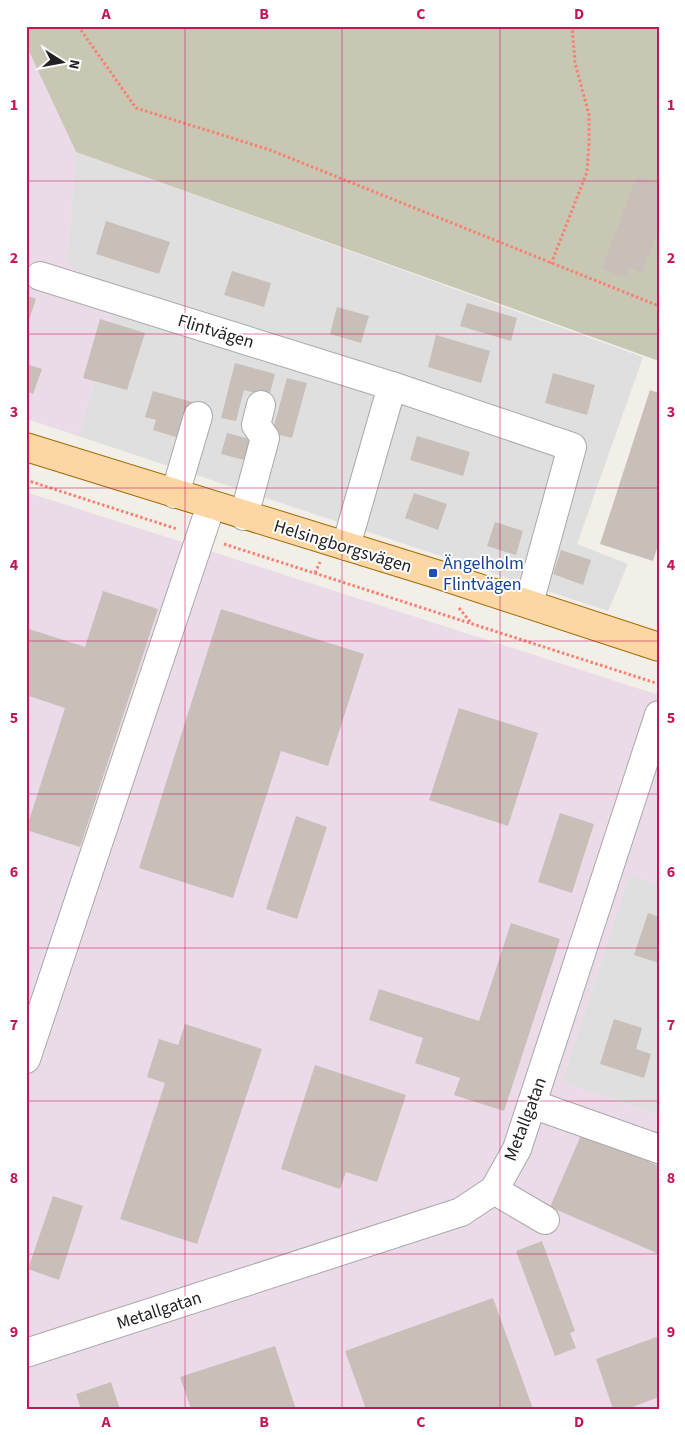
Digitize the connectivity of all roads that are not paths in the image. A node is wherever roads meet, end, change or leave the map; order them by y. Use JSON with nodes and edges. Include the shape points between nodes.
{"nodes":[{"id":1,"x":40,"y":276,"type":"dead end"},
{"id":2,"x":392,"y":386,"type":"junction"},
{"id":3,"x":261,"y":405,"type":"dead end"},
{"id":4,"x":198,"y":416,"type":"dead end"},
{"id":5,"x":26,"y":447,"type":"edge"},
{"id":6,"x":175,"y":494,"type":"junction"},
{"id":7,"x":211,"y":505,"type":"junction"},
{"id":8,"x":244,"y":516,"type":"junction"},
{"id":9,"x":346,"y":546,"type":"junction"},
{"id":10,"x":529,"y":603,"type":"junction"},
{"id":11,"x":659,"y":647,"type":"edge"},
{"id":12,"x":659,"y":715,"type":"edge"},
{"id":13,"x":26,"y":1059,"type":"edge"},
{"id":14,"x":532,"y":1104,"type":"junction"},
{"id":15,"x":659,"y":1150,"type":"edge"},
{"id":16,"x":494,"y":1190,"type":"junction"},
{"id":17,"x":545,"y":1220,"type":"dead end"},
{"id":18,"x":26,"y":1353,"type":"edge"}],
"edges":[{"from":1,"to":2,"type":"street","name":"Flintvägen"},
{"from":2,"to":9,"type":"street"},
{"from":2,"to":10,"type":"street","name":"Flintvägen","via":[[572,447]]},
{"from":3,"to":8,"type":"street","via":[[256,425],[265,438]]},
{"from":4,"to":6,"type":"street"},
{"from":5,"to":6,"type":"main road","name":"Helsingborgsvägen"},
{"from":6,"to":7,"type":"main road","name":"Helsingborgsvägen"},
{"from":7,"to":8,"type":"main road","name":"Helsingborgsvägen"},
{"from":7,"to":13,"type":"street"},
{"from":8,"to":9,"type":"main road","name":"Helsingborgsvägen"},
{"from":9,"to":10,"type":"main road","name":"Helsingborgsvägen"},
{"from":10,"to":11,"type":"main road","name":"Helsingborgsvägen"},
{"from":12,"to":14,"type":"street","name":"Metallgatan"},
{"from":14,"to":15,"type":"street"},
{"from":14,"to":16,"type":"street","name":"Metallgatan","via":[[518,1149]]},
{"from":16,"to":17,"type":"street"},
{"from":16,"to":18,"type":"street","name":"Metallgatan","via":[[461,1212]]}]}
